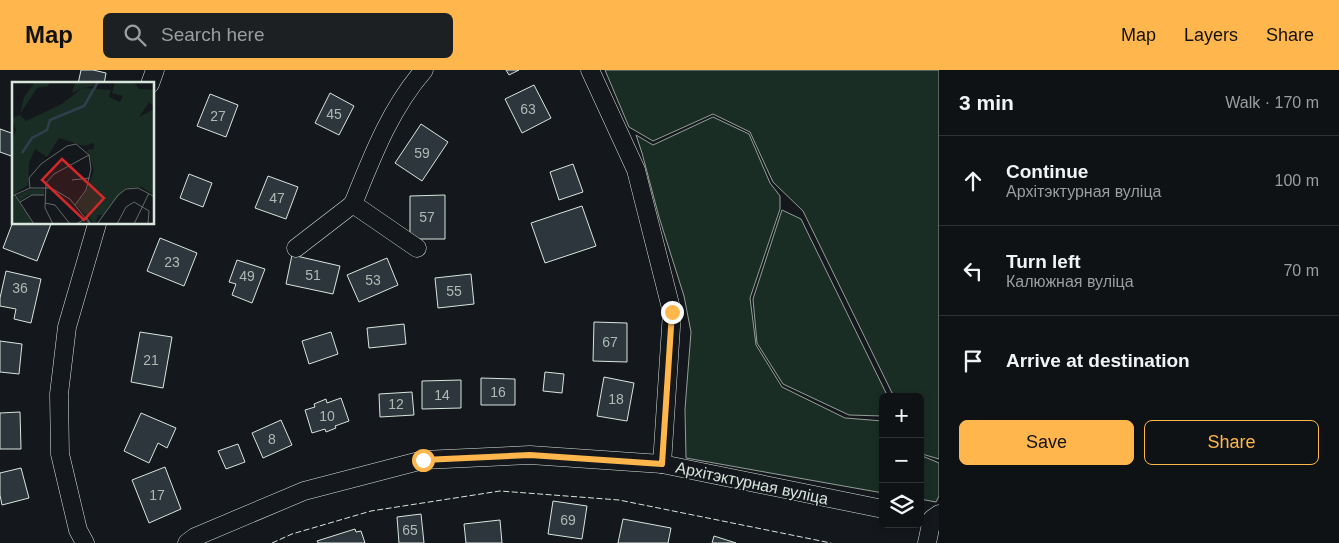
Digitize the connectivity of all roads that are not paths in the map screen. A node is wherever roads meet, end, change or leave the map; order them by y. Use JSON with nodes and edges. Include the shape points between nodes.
{"nodes":[{"id":1,"x":155,"y":70,"type":"edge"},
{"id":2,"x":424,"y":70,"type":"edge"},
{"id":3,"x":590,"y":70,"type":"edge"},
{"id":4,"x":151,"y":82,"type":"edge"},
{"id":5,"x":353,"y":204,"type":"junction"},
{"id":6,"x":97,"y":225,"type":"edge"},
{"id":7,"x":296,"y":248,"type":"dead end"},
{"id":8,"x":417,"y":248,"type":"dead end"},
{"id":9,"x":662,"y":464,"type":"junction"},
{"id":10,"x":879,"y":508,"type":"edge"},
{"id":11,"x":933,"y":518,"type":"edge"},
{"id":12,"x":84,"y":543,"type":"edge"},
{"id":13,"x":187,"y":543,"type":"edge"},
{"id":14,"x":927,"y":543,"type":"edge"}],
"edges":[{"from":1,"to":4,"type":"street"},
{"from":2,"to":5,"type":"street","via":[[378,140]]},
{"from":3,"to":9,"type":"street","via":[[636,170],[672,312]]},
{"from":5,"to":7,"type":"street"},
{"from":5,"to":8,"type":"street"},
{"from":6,"to":12,"type":"street","via":[[67,328],[59,394],[60,454]]},
{"from":9,"to":10,"type":"street","name":"Архітэктурная вуліца"},
{"from":9,"to":13,"type":"street","name":"Архітэктурная вуліца","via":[[530,455],[423,460],[304,491]]},
{"from":11,"to":14,"type":"street"}]}
